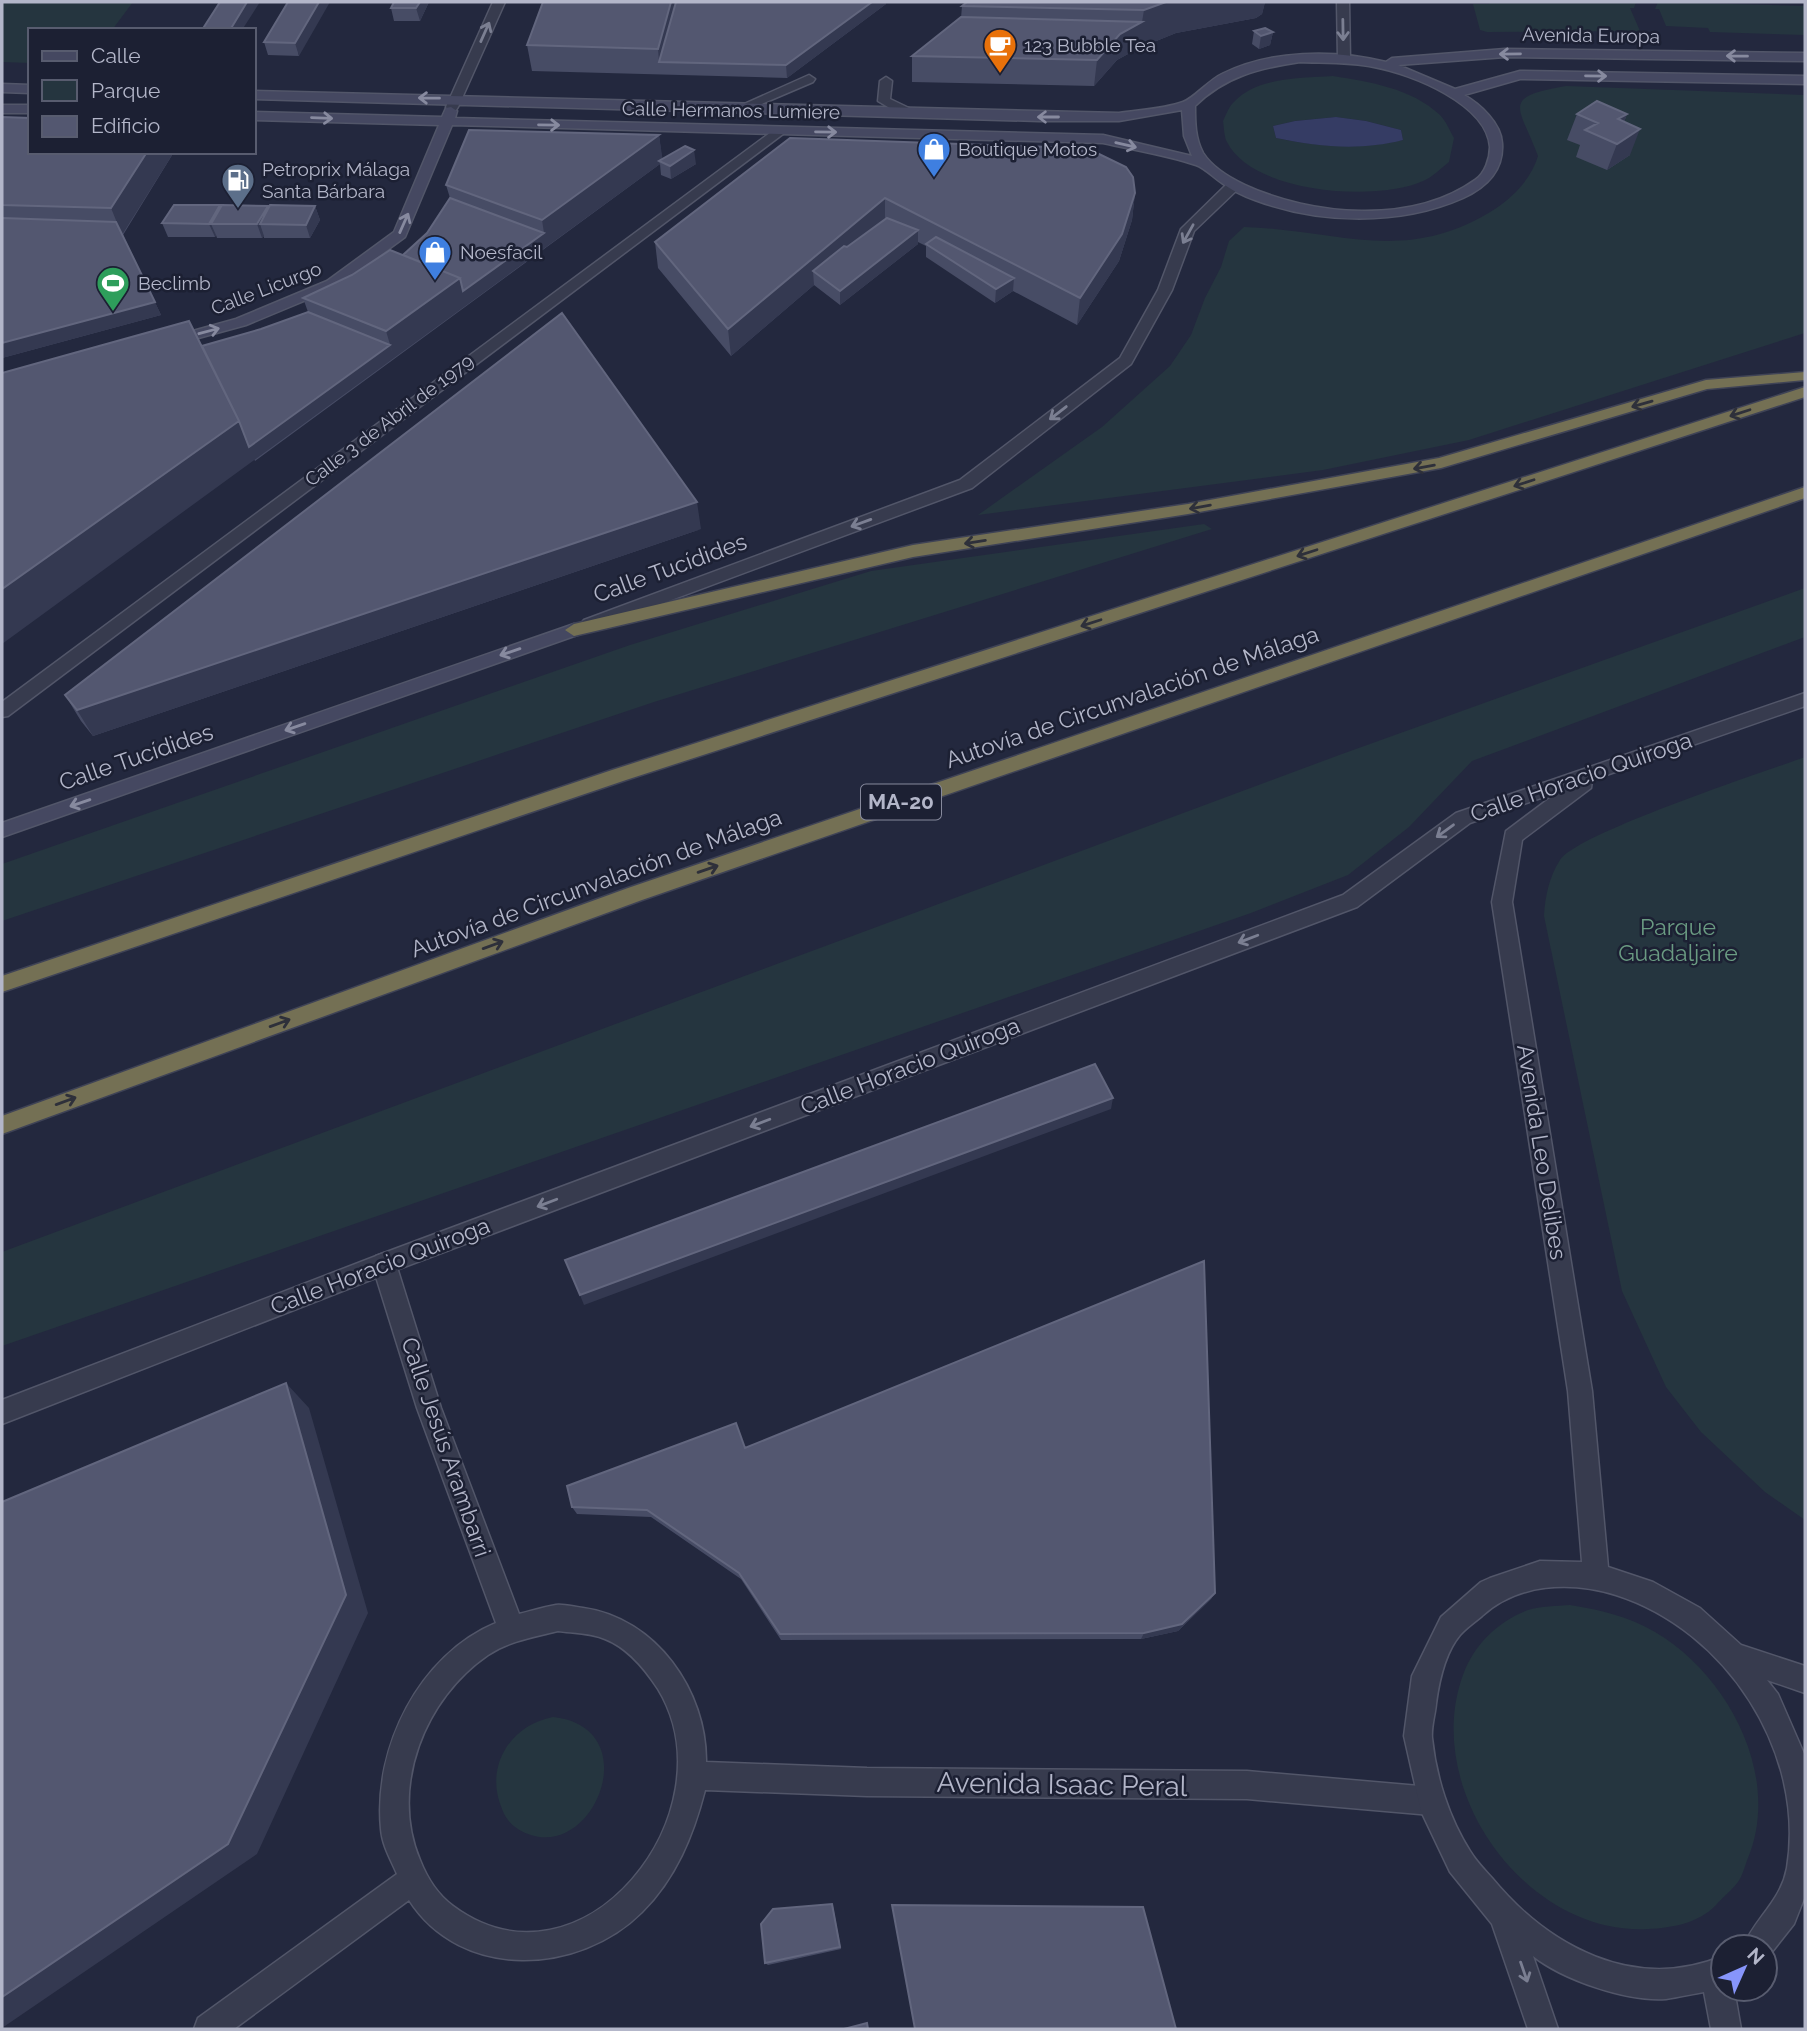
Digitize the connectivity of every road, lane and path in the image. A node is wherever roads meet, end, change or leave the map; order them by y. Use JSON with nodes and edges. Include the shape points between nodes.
{"nodes":[{"id":1,"x":499,"y":2,"type":"edge"},
{"id":2,"x":1343,"y":2,"type":"edge"},
{"id":3,"x":1805,"y":57,"type":"edge"},
{"id":4,"x":1344,"y":59,"type":"junction"},
{"id":5,"x":1376,"y":64,"type":"junction"},
{"id":6,"x":809,"y":79,"type":"dead end"},
{"id":7,"x":1805,"y":80,"type":"edge"},
{"id":8,"x":886,"y":81,"type":"dead end"},
{"id":9,"x":2,"y":88,"type":"edge"},
{"id":10,"x":28,"y":89,"type":"edge"},
{"id":11,"x":1456,"y":93,"type":"junction"},
{"id":12,"x":256,"y":95,"type":"edge"},
{"id":13,"x":454,"y":103,"type":"junction"},
{"id":14,"x":1189,"y":104,"type":"junction"},
{"id":15,"x":2,"y":109,"type":"edge"},
{"id":16,"x":28,"y":109,"type":"edge"},
{"id":17,"x":739,"y":109,"type":"junction"},
{"id":18,"x":908,"y":113,"type":"junction"},
{"id":19,"x":256,"y":116,"type":"edge"},
{"id":20,"x":446,"y":122,"type":"junction"},
{"id":21,"x":778,"y":131,"type":"junction"},
{"id":22,"x":1204,"y":163,"type":"junction"},
{"id":23,"x":1234,"y":185,"type":"junction"},
{"id":24,"x":149,"y":348,"type":"edge"},
{"id":25,"x":1805,"y":376,"type":"edge"},
{"id":26,"x":1805,"y":393,"type":"edge"},
{"id":27,"x":1805,"y":492,"type":"edge"},
{"id":28,"x":574,"y":630,"type":"junction"},
{"id":29,"x":1805,"y":699,"type":"edge"},
{"id":30,"x":2,"y":711,"type":"edge"},
{"id":31,"x":1600,"y":771,"type":"junction"},
{"id":32,"x":2,"y":830,"type":"edge"},
{"id":33,"x":2,"y":984,"type":"edge"},
{"id":34,"x":2,"y":1125,"type":"edge"},
{"id":35,"x":384,"y":1264,"type":"junction"},
{"id":36,"x":2,"y":1412,"type":"edge"},
{"id":37,"x":1597,"y":1576,"type":"junction"},
{"id":38,"x":511,"y":1629,"type":"junction"},
{"id":39,"x":1733,"y":1656,"type":"junction"},
{"id":40,"x":1805,"y":1679,"type":"edge"},
{"id":41,"x":694,"y":1776,"type":"junction"},
{"id":42,"x":1431,"y":1801,"type":"junction"},
{"id":43,"x":1803,"y":1869,"type":"edge"},
{"id":44,"x":413,"y":1880,"type":"junction"},
{"id":45,"x":1504,"y":1915,"type":"junction"},
{"id":46,"x":1769,"y":1933,"type":"edge"},
{"id":47,"x":1709,"y":1975,"type":"edge"},
{"id":48,"x":1723,"y":2003,"type":"edge"},
{"id":49,"x":209,"y":2029,"type":"edge"},
{"id":50,"x":1543,"y":2029,"type":"edge"},
{"id":51,"x":1726,"y":2029,"type":"edge"}],
"edges":[{"from":13,"to":1,"type":"street","one_way":true},
{"from":2,"to":4,"type":"street","one_way":true},
{"from":3,"to":5,"type":"main road","name":"Avenida Europa","one_way":true,"via":[[1505,54]]},
{"from":4,"to":5,"type":"main road"},
{"from":4,"to":14,"type":"main road","via":[[1300,58],[1260,64],[1226,75]]},
{"from":5,"to":11,"type":"main road","via":[[1420,76]]},
{"from":6,"to":17,"type":"street"},
{"from":11,"to":7,"type":"main road","name":"Avenida Europa","one_way":true,"via":[[1520,75]]},
{"from":8,"to":18,"type":"street","via":[[884,101]]},
{"from":9,"to":10,"type":"main road"},
{"from":11,"to":23,"type":"main road","via":[[1479,111],[1494,131],[1497,153],[1484,180],[1450,201],[1401,213],[1342,215],[1284,205]]},
{"from":13,"to":12,"type":"main road","name":"Calle Hermanos Lumiere","one_way":true},
{"from":13,"to":17,"type":"main road","name":"Calle Hermanos Lumiere"},
{"from":13,"to":20,"type":"main road","name":"Calle Licurgo"},
{"from":14,"to":18,"type":"main road","name":"Calle Hermanos Lumiere","one_way":true,"via":[[1119,117]]},
{"from":14,"to":22,"type":"main road","via":[[1188,133]]},
{"from":15,"to":16,"type":"main road"},
{"from":17,"to":18,"type":"main road","name":"Calle Hermanos Lumiere"},
{"from":19,"to":20,"type":"main road","name":"Calle Hermanos Lumiere","one_way":true},
{"from":20,"to":21,"type":"main road","name":"Calle Hermanos Lumiere","one_way":true},
{"from":24,"to":20,"type":"main road","name":"Calle Licurgo","one_way":true,"via":[[241,322],[332,284],[400,234]]},
{"from":21,"to":22,"type":"main road","name":"Calle Hermanos Lumiere","one_way":true,"via":[[1103,139]]},
{"from":21,"to":30,"type":"street","name":"Calle 3 de Abril de 1979"},
{"from":22,"to":23,"type":"main road"},
{"from":23,"to":28,"type":"street","name":"Calle Tucídides","one_way":true,"via":[[1188,229],[1166,289],[1126,361],[966,484]]},
{"from":25,"to":28,"type":"highway","one_way":true,"via":[[1706,385],[1441,463],[1188,509],[914,551]]},
{"from":26,"to":33,"type":"highway","one_way":true,"via":[[619,775]]},
{"from":34,"to":27,"type":"highway","name":"Autovía de Circunvalación de Málaga","number":"MA-20","one_way":true,"via":[[635,894]]},
{"from":28,"to":32,"type":"main road","name":"Calle Tucídides","one_way":true},
{"from":29,"to":31,"type":"street","name":"Calle Horacio Quiroga"},
{"from":31,"to":35,"type":"street","name":"Calle Horacio Quiroga","one_way":true,"via":[[1463,818],[1350,901]]},
{"from":31,"to":37,"type":"street","name":"Avenida Leo Delibes","via":[[1513,836],[1502,902],[1580,1391]]},
{"from":35,"to":36,"type":"street","name":"Calle Horacio Quiroga"},
{"from":35,"to":38,"type":"street","name":"Calle Jesús Arambarri","via":[[429,1408]]},
{"from":37,"to":39,"type":"street","via":[[1644,1591],[1690,1617]]},
{"from":37,"to":42,"type":"street","via":[[1540,1574],[1490,1591],[1450,1626],[1426,1676],[1418,1736]]},
{"from":38,"to":41,"type":"street","via":[[558,1618],[601,1624],[641,1645],[671,1680],[690,1724]]},
{"from":38,"to":44,"type":"street","via":[[470,1651],[433,1687],[408,1731],[395,1783],[396,1834]]},
{"from":39,"to":40,"type":"street"},
{"from":39,"to":43,"type":"street","via":[[1768,1703],[1792,1758],[1803,1814]]},
{"from":41,"to":42,"type":"street","name":"Avenida Isaac Peral","via":[[1247,1786]]},
{"from":41,"to":44,"type":"street","via":[[683,1826],[657,1875],[619,1914],[574,1939],[537,1947],[499,1945],[464,1932],[435,1911]]},
{"from":42,"to":45,"type":"street","via":[[1460,1862]]},
{"from":43,"to":46,"type":"street","via":[[1784,1914]]},
{"from":44,"to":49,"type":"street"},
{"from":45,"to":47,"type":"street","via":[[1554,1954],[1609,1977],[1664,1984]]},
{"from":45,"to":50,"type":"street","one_way":true},
{"from":48,"to":51,"type":"street"}]}
